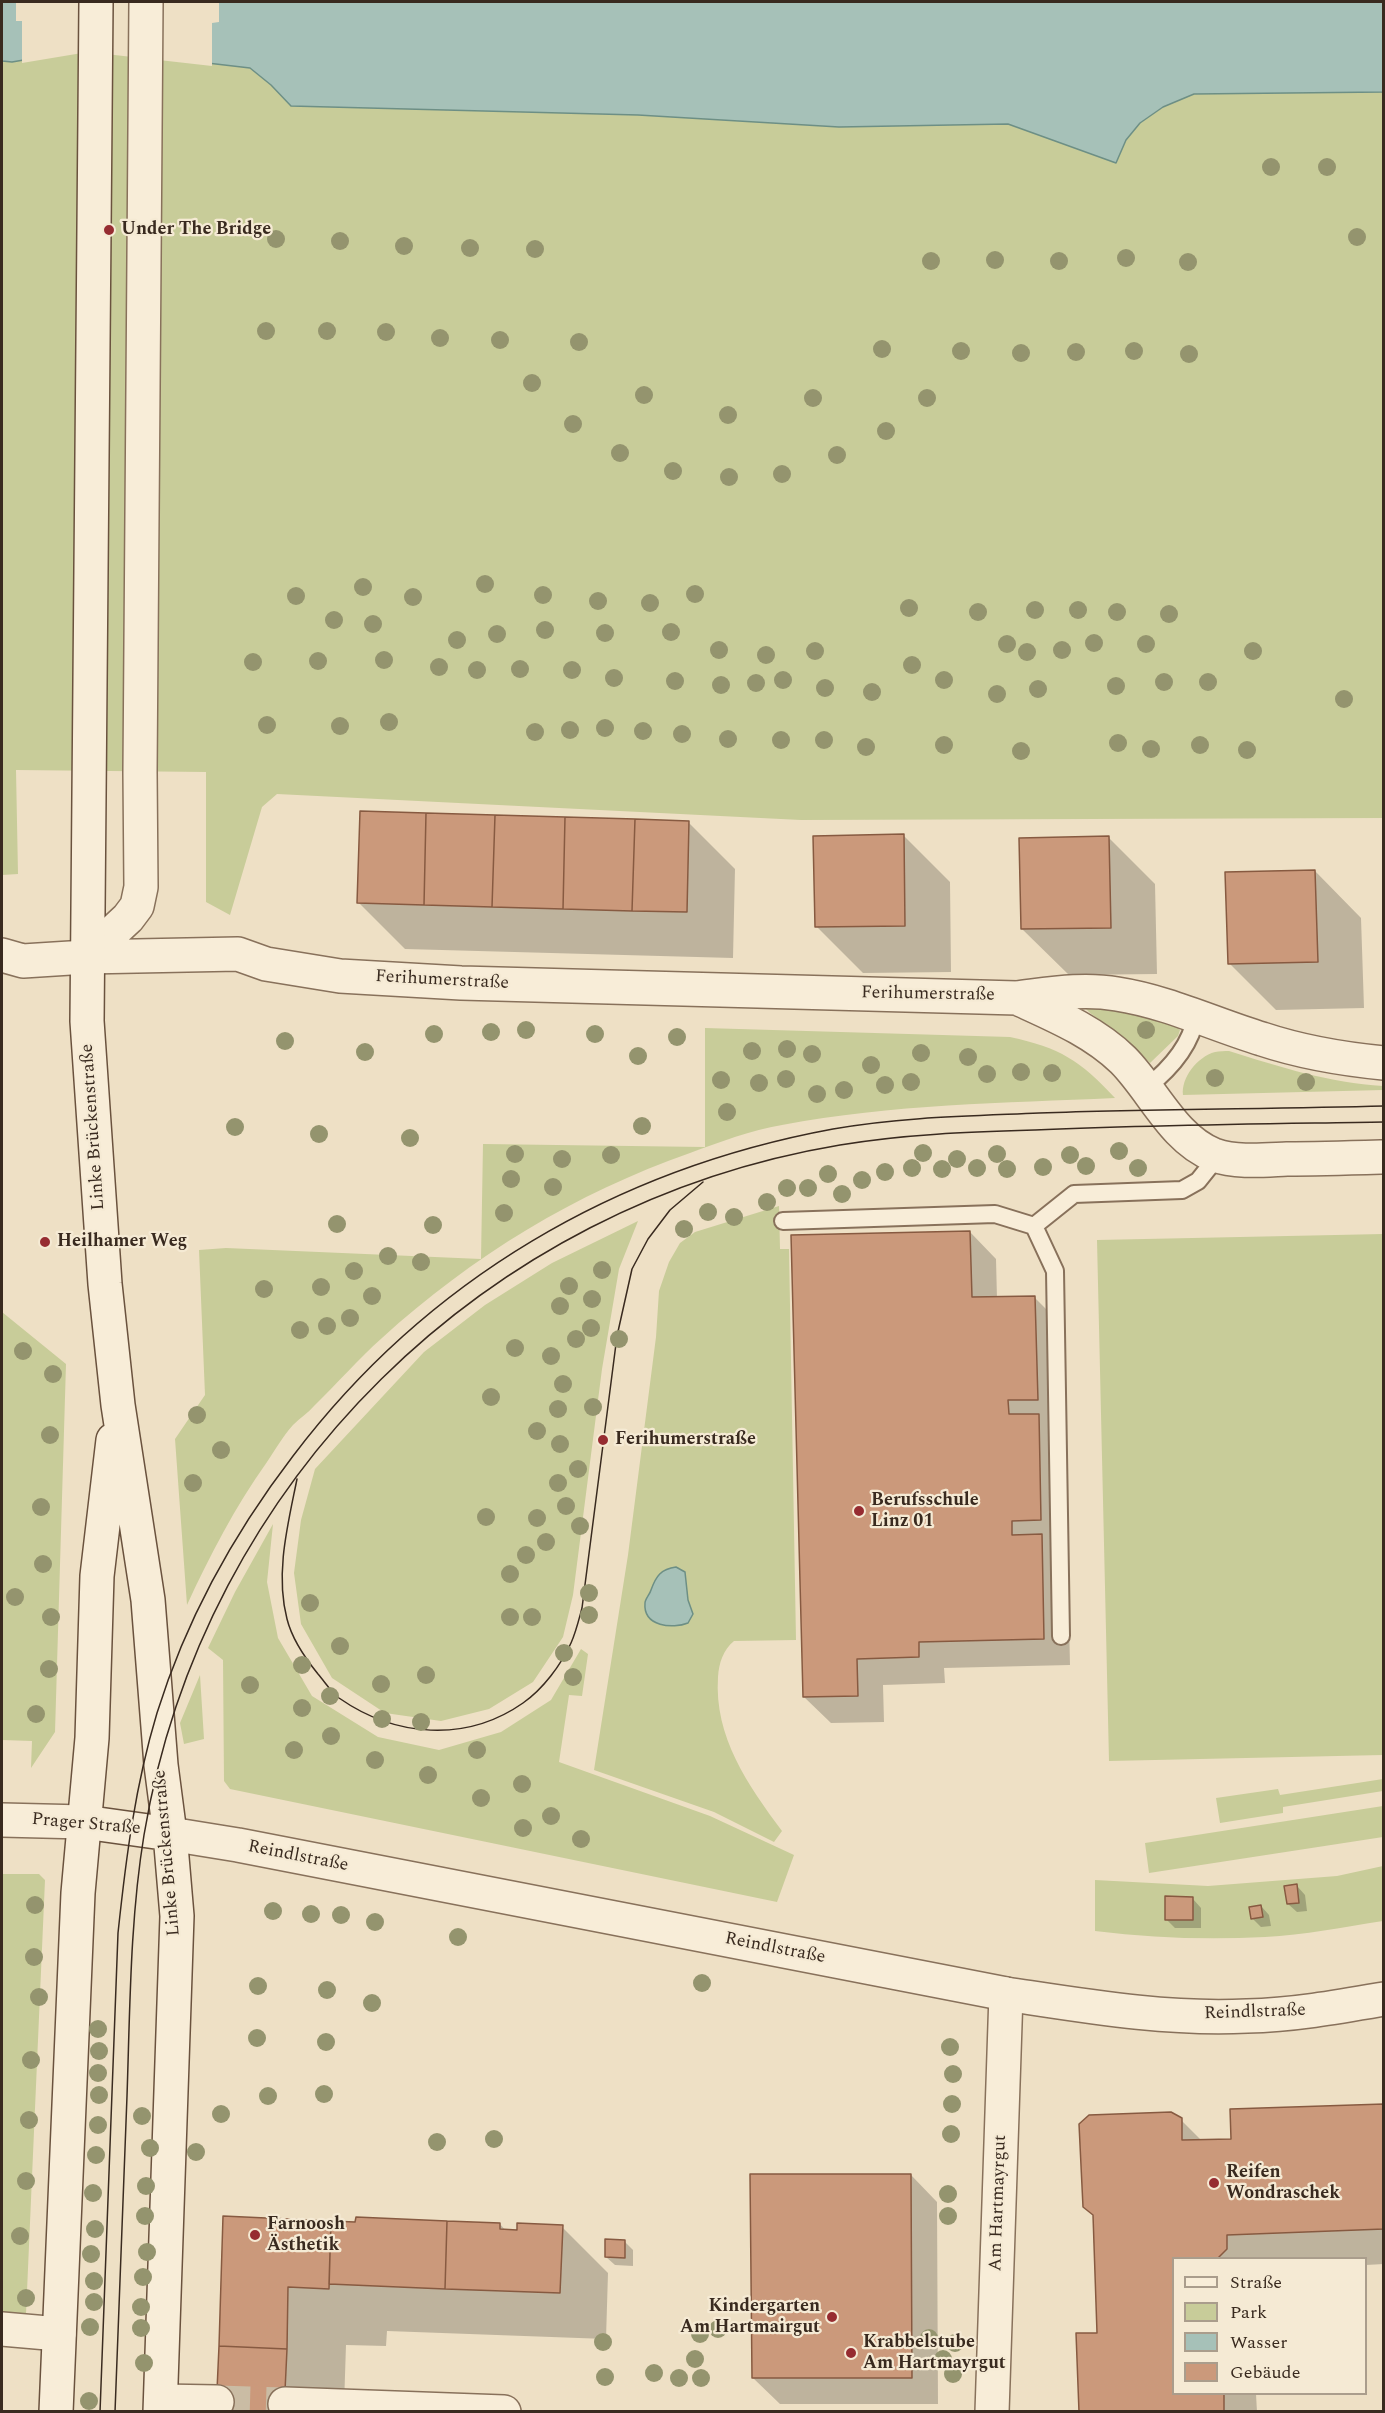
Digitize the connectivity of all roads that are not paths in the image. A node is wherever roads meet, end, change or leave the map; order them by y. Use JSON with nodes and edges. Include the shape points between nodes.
{"nodes":[{"id":1,"x":96,"y":2,"type":"edge"},
{"id":2,"x":146,"y":2,"type":"edge"},
{"id":3,"x":7,"y":957,"type":"edge"},
{"id":4,"x":86,"y":957,"type":"junction"},
{"id":5,"x":1017,"y":998,"type":"junction"},
{"id":6,"x":1196,"y":1016,"type":"junction"},
{"id":7,"x":1383,"y":1064,"type":"edge"},
{"id":8,"x":1146,"y":1088,"type":"junction"},
{"id":9,"x":1218,"y":1156,"type":"junction"},
{"id":10,"x":1383,"y":1157,"type":"edge"},
{"id":11,"x":783,"y":1221,"type":"dead end"},
{"id":12,"x":1035,"y":1226,"type":"junction"},
{"id":13,"x":118,"y":1405,"type":"junction"},
{"id":14,"x":1061,"y":1636,"type":"dead end"},
{"id":15,"x":2,"y":1820,"type":"edge"},
{"id":16,"x":84,"y":1822,"type":"junction"},
{"id":17,"x":170,"y":1834,"type":"junction"},
{"id":18,"x":1006,"y":1994,"type":"junction"},
{"id":19,"x":1383,"y":1999,"type":"edge"},
{"id":20,"x":2,"y":2329,"type":"edge"},
{"id":21,"x":59,"y":2334,"type":"junction"},
{"id":22,"x":217,"y":2402,"type":"tunnel mouth"},
{"id":23,"x":285,"y":2404,"type":"tunnel mouth"},
{"id":24,"x":160,"y":2406,"type":"edge"},
{"id":25,"x":56,"y":2412,"type":"edge"},
{"id":26,"x":504,"y":2412,"type":"edge"},
{"id":27,"x":992,"y":2412,"type":"edge"}],
"edges":[{"from":1,"to":4,"type":"street","name":"Linke Brückenstraße"},
{"from":2,"to":4,"type":"street","via":[[141,887],[137,906],[128,918]]},
{"from":3,"to":4,"type":"street"},
{"from":4,"to":5,"type":"street","name":"Ferihumerstraße","via":[[238,954],[266,964],[340,976],[461,983]]},
{"from":4,"to":13,"type":"street","name":"Linke Brückenstraße","via":[[105,1284]]},
{"from":5,"to":6,"type":"street","name":"Ferihumerstraße","via":[[1075,991],[1116,993]]},
{"from":5,"to":8,"type":"street","name":"Ferihumerstraße","via":[[1094,1037],[1123,1060]]},
{"from":6,"to":7,"type":"street","name":"Ferihumerstraße","via":[[1297,1049]]},
{"from":6,"to":8,"type":"lane","via":[[1193,1033],[1182,1050]]},
{"from":8,"to":9,"type":"street","name":"Ferihumerstraße","via":[[1194,1143]]},
{"from":9,"to":10,"type":"street","name":"Ferihumerstraße","via":[[1246,1160]]},
{"from":9,"to":12,"type":"lane","via":[[1198,1181],[1182,1190],[1074,1194]]},
{"from":11,"to":12,"type":"lane","via":[[995,1214]]},
{"from":12,"to":14,"type":"lane","via":[[1054,1271]]},
{"from":13,"to":16,"type":"street","name":"Linke Brückenstraße","via":[[97,1575],[92,1737]]},
{"from":13,"to":17,"type":"street","name":"Linke Brückenstraße","via":[[148,1600]]},
{"from":15,"to":16,"type":"street","name":"Prager Straße"},
{"from":16,"to":17,"type":"street","name":"Prager Straße"},
{"from":16,"to":21,"type":"street","name":"Linke Brückenstraße"},
{"from":17,"to":18,"type":"street","name":"Reindlstraße"},
{"from":17,"to":24,"type":"street","name":"Linke Brückenstraße","via":[[177,1916]]},
{"from":18,"to":19,"type":"street","name":"Reindlstraße","via":[[1191,2016],[1316,2010]]},
{"from":18,"to":27,"type":"street","name":"Am Hartmayrgut"},
{"from":20,"to":21,"type":"street"},
{"from":21,"to":25,"type":"street","name":"Linke Brückenstraße"},
{"from":22,"to":24,"type":"street"},
{"from":23,"to":26,"type":"street"}]}
